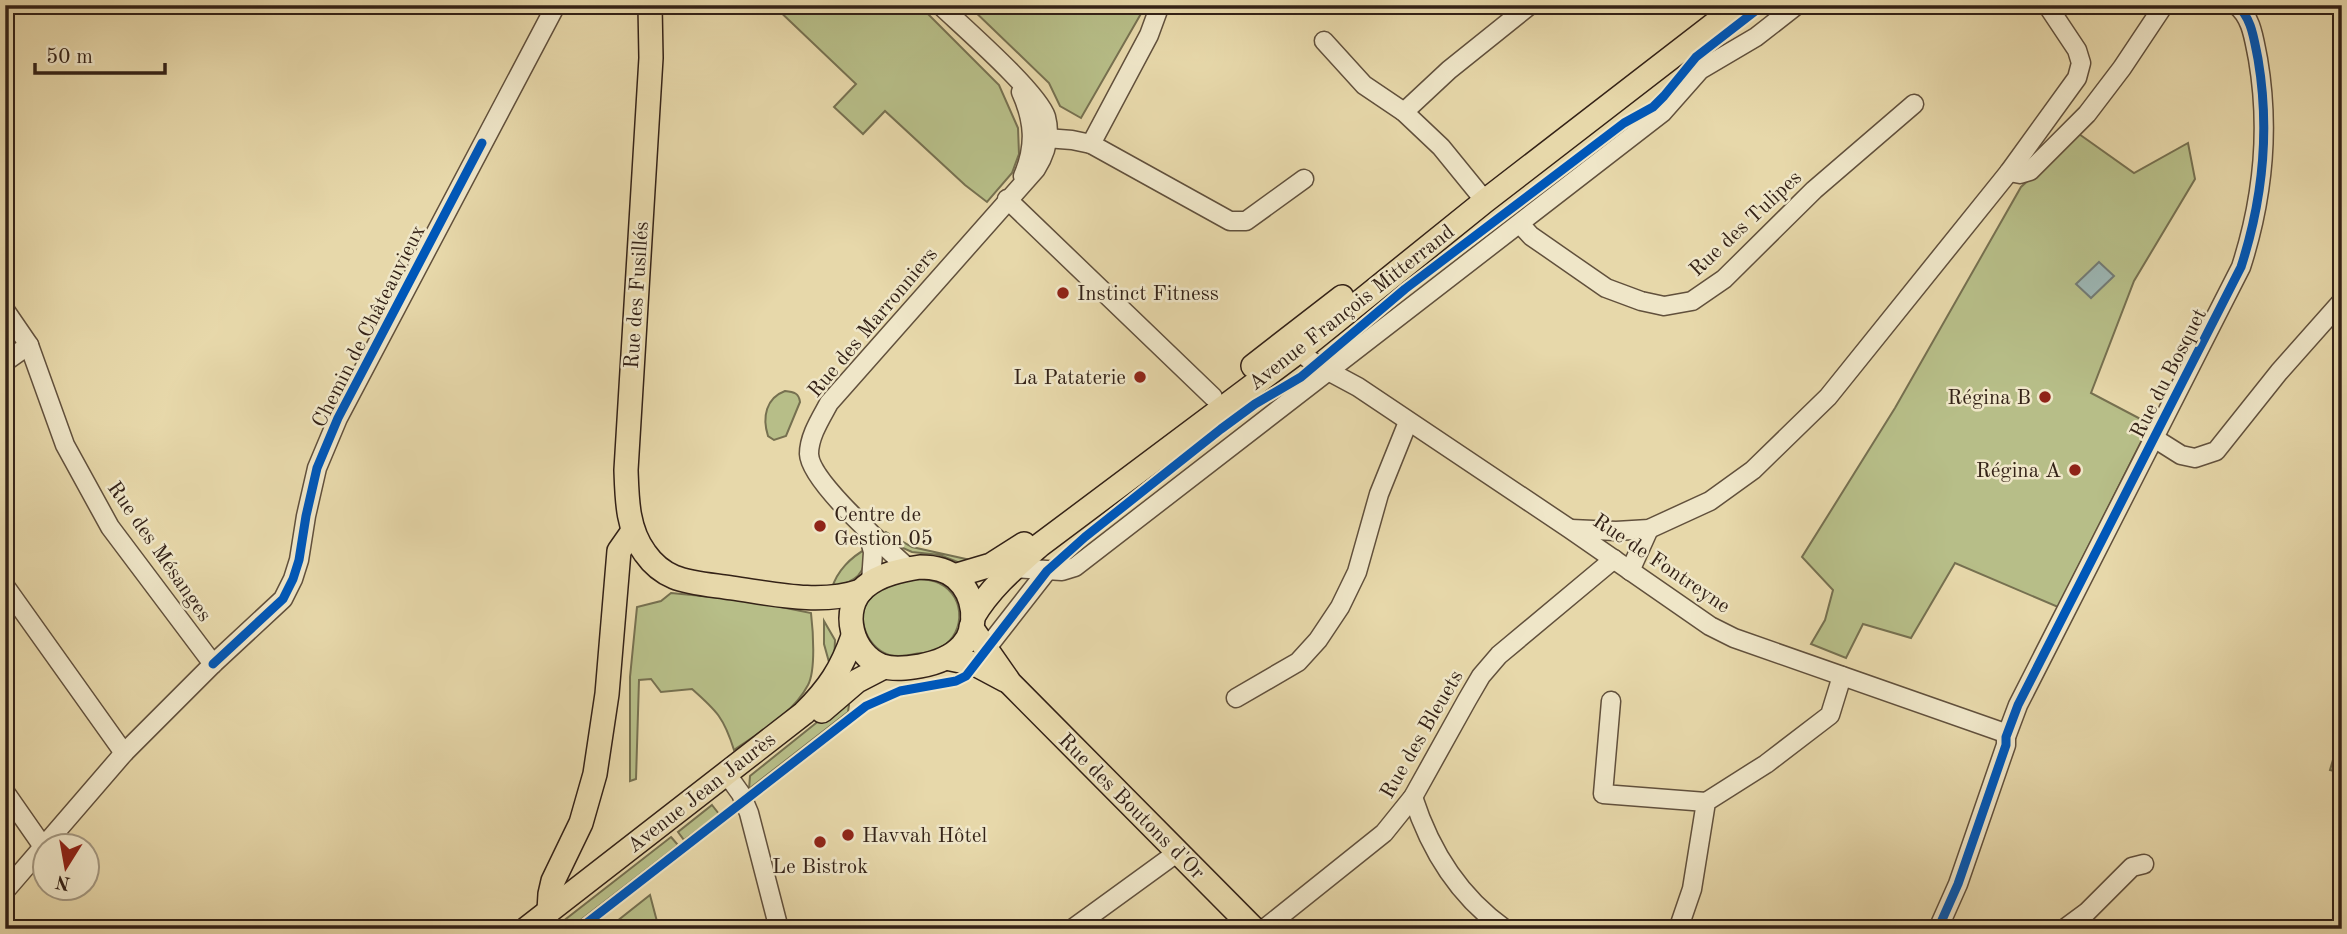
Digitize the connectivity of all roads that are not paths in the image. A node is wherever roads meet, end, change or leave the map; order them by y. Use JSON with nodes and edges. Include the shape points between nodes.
{"nodes":[{"id":1,"x":556,"y":5,"type":"edge"},
{"id":2,"x":650,"y":5,"type":"edge"},
{"id":3,"x":666,"y":5,"type":"edge"},
{"id":4,"x":940,"y":5,"type":"edge"},
{"id":5,"x":1160,"y":5,"type":"edge"},
{"id":6,"x":1530,"y":5,"type":"edge"},
{"id":7,"x":1716,"y":5,"type":"edge"},
{"id":8,"x":1739,"y":5,"type":"edge"},
{"id":9,"x":1797,"y":5,"type":"edge"},
{"id":10,"x":2164,"y":5,"type":"edge"},
{"id":11,"x":2236,"y":5,"type":"edge"},
{"id":12,"x":2050,"y":6,"type":"edge"},
{"id":13,"x":1324,"y":41,"type":"dead end"},
{"id":14,"x":651,"y":58,"type":"junction"},
{"id":15,"x":1914,"y":104,"type":"dead end"},
{"id":16,"x":1404,"y":112,"type":"junction"},
{"id":17,"x":1041,"y":138,"type":"junction"},
{"id":18,"x":1091,"y":144,"type":"junction"},
{"id":19,"x":2009,"y":172,"type":"junction"},
{"id":20,"x":1304,"y":179,"type":"dead end"},
{"id":21,"x":1013,"y":192,"type":"junction"},
{"id":22,"x":1481,"y":197,"type":"junction"},
{"id":23,"x":1520,"y":224,"type":"junction"},
{"id":24,"x":2342,"y":301,"type":"edge"},
{"id":25,"x":5,"y":310,"type":"edge"},
{"id":26,"x":1334,"y":314,"type":"junction"},
{"id":27,"x":29,"y":345,"type":"junction"},
{"id":28,"x":1314,"y":351,"type":"junction"},
{"id":29,"x":5,"y":362,"type":"edge"},
{"id":30,"x":1213,"y":397,"type":"junction"},
{"id":31,"x":1408,"y":422,"type":"junction"},
{"id":32,"x":2154,"y":438,"type":"junction"},
{"id":33,"x":1570,"y":529,"type":"junction"},
{"id":34,"x":1649,"y":529,"type":"junction"},
{"id":35,"x":867,"y":530,"type":"junction"},
{"id":36,"x":633,"y":531,"type":"junction"},
{"id":37,"x":1614,"y":559,"type":"junction"},
{"id":38,"x":1014,"y":568,"type":"junction"},
{"id":39,"x":909,"y":569,"type":"junction"},
{"id":40,"x":1047,"y":571,"type":"junction"},
{"id":41,"x":1630,"y":571,"type":"junction"},
{"id":42,"x":954,"y":576,"type":"junction"},
{"id":43,"x":5,"y":586,"type":"edge"},
{"id":44,"x":866,"y":587,"type":"junction"},
{"id":45,"x":792,"y":597,"type":"junction"},
{"id":46,"x":972,"y":622,"type":"junction"},
{"id":47,"x":853,"y":633,"type":"junction"},
{"id":48,"x":986,"y":649,"type":"junction"},
{"id":49,"x":946,"y":658,"type":"junction"},
{"id":50,"x":213,"y":664,"type":"junction"},
{"id":51,"x":884,"y":667,"type":"junction"},
{"id":52,"x":1842,"y":676,"type":"junction"},
{"id":53,"x":1010,"y":683,"type":"junction"},
{"id":54,"x":1236,"y":698,"type":"dead end"},
{"id":55,"x":1611,"y":701,"type":"dead end"},
{"id":56,"x":2006,"y":737,"type":"junction"},
{"id":57,"x":124,"y":753,"type":"junction"},
{"id":58,"x":729,"y":777,"type":"junction"},
{"id":59,"x":5,"y":792,"type":"edge"},
{"id":60,"x":1413,"y":797,"type":"junction"},
{"id":61,"x":1706,"y":802,"type":"junction"},
{"id":62,"x":33,"y":832,"type":"edge"},
{"id":63,"x":57,"y":832,"type":"edge"},
{"id":64,"x":1178,"y":852,"type":"junction"},
{"id":65,"x":32,"y":861,"type":"edge"},
{"id":66,"x":2144,"y":863,"type":"dead end"},
{"id":67,"x":5,"y":891,"type":"edge"},
{"id":68,"x":547,"y":920,"type":"edge"},
{"id":69,"x":1077,"y":927,"type":"edge"},
{"id":70,"x":526,"y":929,"type":"edge"},
{"id":71,"x":779,"y":929,"type":"edge"},
{"id":72,"x":1254,"y":929,"type":"edge"},
{"id":73,"x":1264,"y":929,"type":"edge"},
{"id":74,"x":1505,"y":929,"type":"edge"},
{"id":75,"x":1676,"y":929,"type":"edge"},
{"id":76,"x":1938,"y":929,"type":"edge"},
{"id":77,"x":2064,"y":929,"type":"edge"}],
"edges":[{"from":1,"to":50,"type":"street","name":"Chemin de Châteauvieux","via":[[338,418],[317,468],[299,560],[283,599]]},
{"from":2,"to":14,"type":"main road","name":"Rue des Fusillés"},
{"from":3,"to":14,"type":"main road","name":"Rue des Fusillés"},
{"from":4,"to":17,"type":"street","name":"Rue des Marronniers","via":[[1013,76]]},
{"from":5,"to":18,"type":"street"},
{"from":6,"to":16,"type":"street"},
{"from":7,"to":22,"type":"main road","name":"Avenue François Mitterrand"},
{"from":8,"to":22,"type":"main road","name":"Avenue François Mitterrand"},
{"from":9,"to":23,"type":"street","via":[[1756,37],[1700,70],[1662,113]]},
{"from":10,"to":19,"type":"street","via":[[2087,114],[2030,171]]},
{"from":11,"to":32,"type":"street","name":"Rue du Bosquet","via":[[2253,30],[2264,114],[2258,204],[2241,267]]},
{"from":12,"to":19,"type":"street","via":[[2081,64],[2077,78]]},
{"from":13,"to":16,"type":"street","via":[[1364,85]]},
{"from":14,"to":36,"type":"main road","name":"Rue des Fusillés","via":[[627,432],[627,496]]},
{"from":15,"to":23,"type":"street","name":"Rue des Tulipes","via":[[1814,190],[1724,279],[1692,301],[1664,306],[1606,288]]},
{"from":16,"to":22,"type":"street","via":[[1441,147]]},
{"from":17,"to":18,"type":"street"},
{"from":17,"to":21,"type":"street","name":"Rue des Marronniers"},
{"from":18,"to":20,"type":"street","via":[[1230,221],[1245,221]]},
{"from":19,"to":34,"type":"street","via":[[1828,397],[1754,470],[1710,501]]},
{"from":21,"to":30,"type":"street"},
{"from":21,"to":35,"type":"street","name":"Rue des Marronniers","via":[[829,403],[818,423],[809,456],[816,473]]},
{"from":22,"to":26,"type":"main road","name":"Avenue François Mitterrand"},
{"from":23,"to":28,"type":"street"},
{"from":24,"to":32,"type":"street","via":[[2216,451],[2195,458]]},
{"from":25,"to":27,"type":"street","name":"Rue des Mésanges"},
{"from":26,"to":28,"type":"main road","name":"Avenue François Mitterrand"},
{"from":26,"to":28,"type":"main road"},
{"from":27,"to":29,"type":"street"},
{"from":27,"to":50,"type":"street","name":"Rue des Mésanges","via":[[65,445],[110,527]]},
{"from":28,"to":30,"type":"main road","name":"Avenue François Mitterrand"},
{"from":28,"to":31,"type":"street","name":"Rue de Fontreyne"},
{"from":28,"to":38,"type":"main road","name":"Avenue François Mitterrand"},
{"from":28,"to":40,"type":"street","via":[[1075,567]]},
{"from":30,"to":42,"type":"main road","name":"Avenue François Mitterrand","via":[[1008,556]]},
{"from":31,"to":33,"type":"street","name":"Rue de Fontreyne"},
{"from":31,"to":54,"type":"street","via":[[1379,494],[1357,572],[1340,607],[1298,662]]},
{"from":32,"to":56,"type":"street","name":"Rue du Bosquet"},
{"from":33,"to":34,"type":"street"},
{"from":33,"to":37,"type":"street","name":"Rue de Fontreyne"},
{"from":34,"to":41,"type":"street"},
{"from":35,"to":39,"type":"street","name":"Rue des Marronniers"},
{"from":35,"to":44,"type":"street","via":[[873,552]]},
{"from":36,"to":45,"type":"main road","via":[[645,553],[675,578]]},
{"from":36,"to":68,"type":"main road","via":[[619,551],[595,774],[581,823],[553,881]]},
{"from":37,"to":41,"type":"street","name":"Rue de Fontreyne"},
{"from":37,"to":60,"type":"street","name":"Rue des Bleuets","via":[[1499,655],[1481,676]]},
{"from":38,"to":40,"type":"street"},
{"from":38,"to":46,"type":"main road","name":"Avenue François Mitterrand","via":[[987,596]]},
{"from":39,"to":42,"type":"main road","via":[[932,567]]},
{"from":39,"to":44,"type":"main road"},
{"from":40,"to":48,"type":"street"},
{"from":41,"to":52,"type":"street","name":"Rue de Fontreyne","via":[[1734,638]]},
{"from":42,"to":46,"type":"main road","via":[[969,596]]},
{"from":43,"to":57,"type":"street"},
{"from":44,"to":45,"type":"main road","via":[[847,596]]},
{"from":44,"to":47,"type":"main road","via":[[853,610]]},
{"from":45,"to":47,"type":"main road","via":[[820,608]]},
{"from":46,"to":48,"type":"main road","name":"Rue des Boutons d'Or"},
{"from":46,"to":49,"type":"main road","via":[[962,646]]},
{"from":47,"to":51,"type":"main road","via":[[864,656]]},
{"from":47,"to":58,"type":"main road","name":"Avenue Jean Jaurès","via":[[845,660],[827,690]]},
{"from":48,"to":53,"type":"main road","name":"Rue des Boutons d'Or"},
{"from":49,"to":51,"type":"main road","via":[[907,668]]},
{"from":49,"to":53,"type":"main road","name":"Rue des Boutons d'Or","via":[[975,664]]},
{"from":50,"to":57,"type":"street","name":"Chemin de Châteauvieux"},
{"from":51,"to":58,"type":"main road","name":"Avenue Jean Jaurès","via":[[857,681],[789,738]]},
{"from":52,"to":56,"type":"street","name":"Rue de Fontreyne"},
{"from":52,"to":61,"type":"street","via":[[1830,715]]},
{"from":53,"to":64,"type":"main road","name":"Rue des Boutons d'Or"},
{"from":55,"to":61,"type":"street","via":[[1595,794]]},
{"from":56,"to":76,"type":"street","name":"Rue du Bosquet","via":[[1992,791]]},
{"from":57,"to":63,"type":"street","name":"Chemin de Châteauvieux"},
{"from":58,"to":68,"type":"main road","name":"Avenue Jean Jaurès"},
{"from":58,"to":71,"type":"street","via":[[749,813]]},
{"from":59,"to":62,"type":"street"},
{"from":60,"to":73,"type":"street","name":"Rue des Bleuets","via":[[1384,833]]},
{"from":60,"to":74,"type":"street","via":[[1443,865],[1466,895]]},
{"from":61,"to":75,"type":"street","via":[[1692,889]]},
{"from":64,"to":69,"type":"street"},
{"from":64,"to":72,"type":"main road","name":"Rue des Boutons d'Or"},
{"from":65,"to":67,"type":"street","name":"Chemin de Châteauvieux"},
{"from":66,"to":77,"type":"street","via":[[2133,867]]},
{"from":68,"to":70,"type":"main road","name":"Avenue Jean Jaurès"}]}
